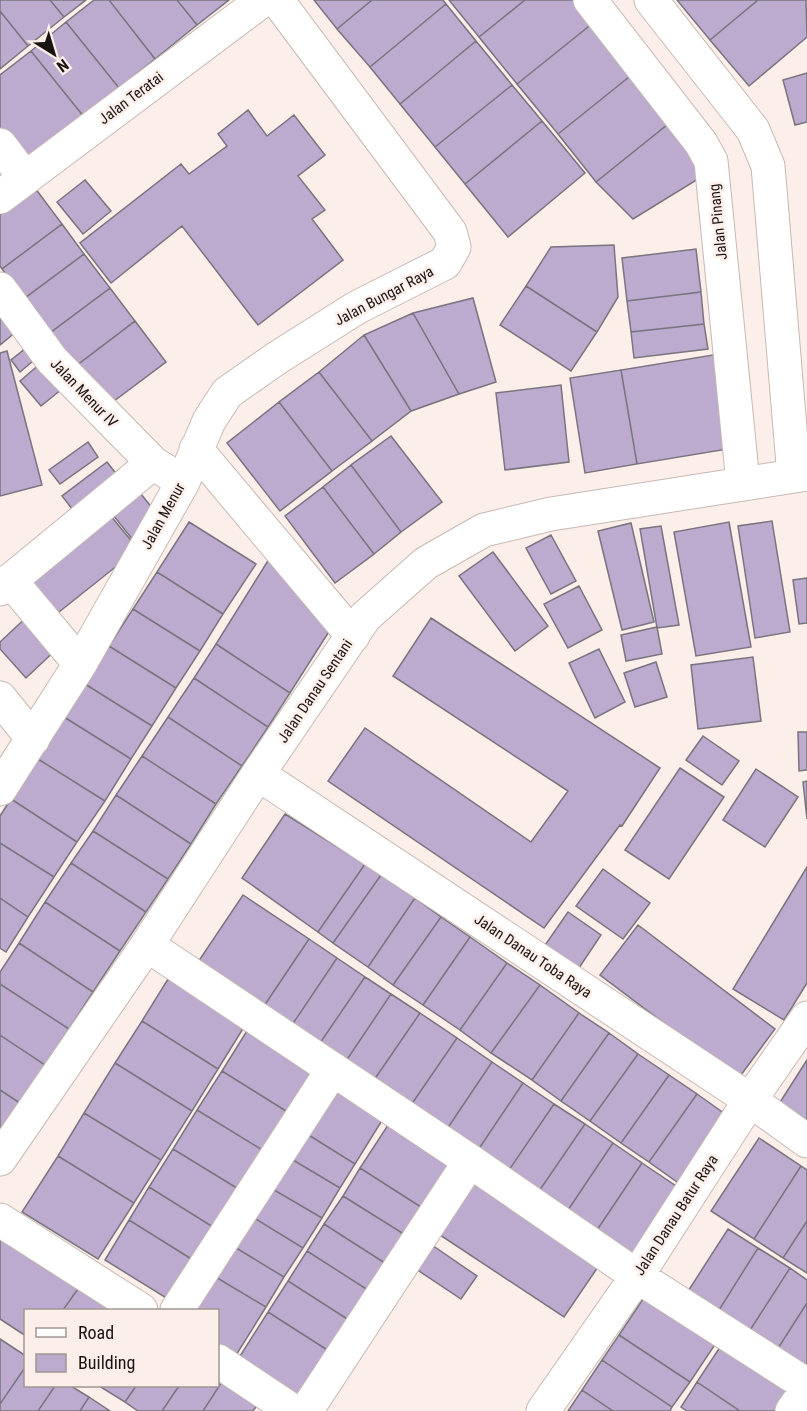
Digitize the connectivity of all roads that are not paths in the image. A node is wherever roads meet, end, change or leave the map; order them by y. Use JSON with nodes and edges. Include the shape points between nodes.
{"nodes":[{"id":1,"x":263,"y":0,"type":"edge"},
{"id":2,"x":277,"y":0,"type":"edge"},
{"id":3,"x":590,"y":0,"type":"edge"},
{"id":4,"x":651,"y":0,"type":"edge"},
{"id":5,"x":0,"y":145,"type":"edge"},
{"id":6,"x":12,"y":188,"type":"edge"},
{"id":7,"x":0,"y":289,"type":"edge"},
{"id":8,"x":196,"y":449,"type":"junction"},
{"id":9,"x":153,"y":463,"type":"junction"},
{"id":10,"x":801,"y":475,"type":"edge"},
{"id":11,"x":183,"y":482,"type":"junction"},
{"id":12,"x":743,"y":483,"type":"junction"},
{"id":13,"x":5,"y":584,"type":"edge"},
{"id":14,"x":353,"y":636,"type":"junction"},
{"id":15,"x":80,"y":664,"type":"junction"},
{"id":16,"x":0,"y":698,"type":"edge"},
{"id":17,"x":33,"y":739,"type":"junction"},
{"id":18,"x":258,"y":774,"type":"junction"},
{"id":19,"x":0,"y":789,"type":"edge"},
{"id":20,"x":147,"y":945,"type":"junction"},
{"id":21,"x":807,"y":1018,"type":"edge"},
{"id":22,"x":333,"y":1069,"type":"junction"},
{"id":23,"x":750,"y":1100,"type":"junction"},
{"id":24,"x":807,"y":1141,"type":"edge"},
{"id":25,"x":0,"y":1160,"type":"edge"},
{"id":26,"x":471,"y":1161,"type":"junction"},
{"id":27,"x":0,"y":1220,"type":"edge"},
{"id":28,"x":637,"y":1276,"type":"junction"},
{"id":29,"x":138,"y":1309,"type":"edge"},
{"id":30,"x":178,"y":1309,"type":"edge"},
{"id":31,"x":219,"y":1362,"type":"edge"},
{"id":32,"x":807,"y":1388,"type":"edge"},
{"id":33,"x":293,"y":1411,"type":"edge"},
{"id":34,"x":306,"y":1411,"type":"edge"},
{"id":35,"x":543,"y":1411,"type":"edge"},
{"id":36,"x":792,"y":1411,"type":"edge"}],
"edges":[{"from":1,"to":6,"type":"street","name":"Jalan Teratai"},
{"from":2,"to":8,"type":"street","name":"Jalan Bungar Raya","via":[[450,232],[454,247],[445,263],[356,308],[227,393]]},
{"from":3,"to":12,"type":"street","name":"Jalan Pinang","via":[[711,161]]},
{"from":4,"to":10,"type":"street","via":[[753,130],[768,166]]},
{"from":5,"to":6,"type":"street"},
{"from":7,"to":9,"type":"street","name":"Jalan Menur IV","via":[[52,360]]},
{"from":8,"to":11,"type":"street","name":"Jalan Menur"},
{"from":8,"to":14,"type":"street"},
{"from":9,"to":11,"type":"street","name":"Jalan Menur IV"},
{"from":9,"to":13,"type":"street"},
{"from":10,"to":12,"type":"street","name":"Jalan Danau Sentani"},
{"from":11,"to":15,"type":"street","name":"Jalan Menur"},
{"from":12,"to":14,"type":"street","name":"Jalan Danau Sentani","via":[[551,514],[484,530],[426,563],[365,617]]},
{"from":13,"to":15,"type":"street"},
{"from":14,"to":18,"type":"street","name":"Jalan Danau Sentani"},
{"from":15,"to":17,"type":"street","name":"Jalan Menur"},
{"from":16,"to":17,"type":"street"},
{"from":17,"to":19,"type":"street","name":"Jalan Menur"},
{"from":18,"to":20,"type":"street","name":"Jalan Danau Sentani"},
{"from":18,"to":23,"type":"street","name":"Jalan Danau Toba Raya"},
{"from":20,"to":22,"type":"street"},
{"from":20,"to":25,"type":"street","name":"Jalan Danau Sentani"},
{"from":21,"to":23,"type":"street","name":"Jalan Danau Batur Raya"},
{"from":22,"to":26,"type":"street"},
{"from":22,"to":30,"type":"street"},
{"from":23,"to":24,"type":"street","name":"Jalan Danau Toba Raya"},
{"from":23,"to":28,"type":"street","name":"Jalan Danau Batur Raya"},
{"from":26,"to":28,"type":"street"},
{"from":26,"to":34,"type":"street"},
{"from":27,"to":29,"type":"street"},
{"from":28,"to":32,"type":"street"},
{"from":28,"to":35,"type":"street","name":"Jalan Danau Batur Raya"},
{"from":31,"to":33,"type":"street"},
{"from":32,"to":36,"type":"street"}]}
